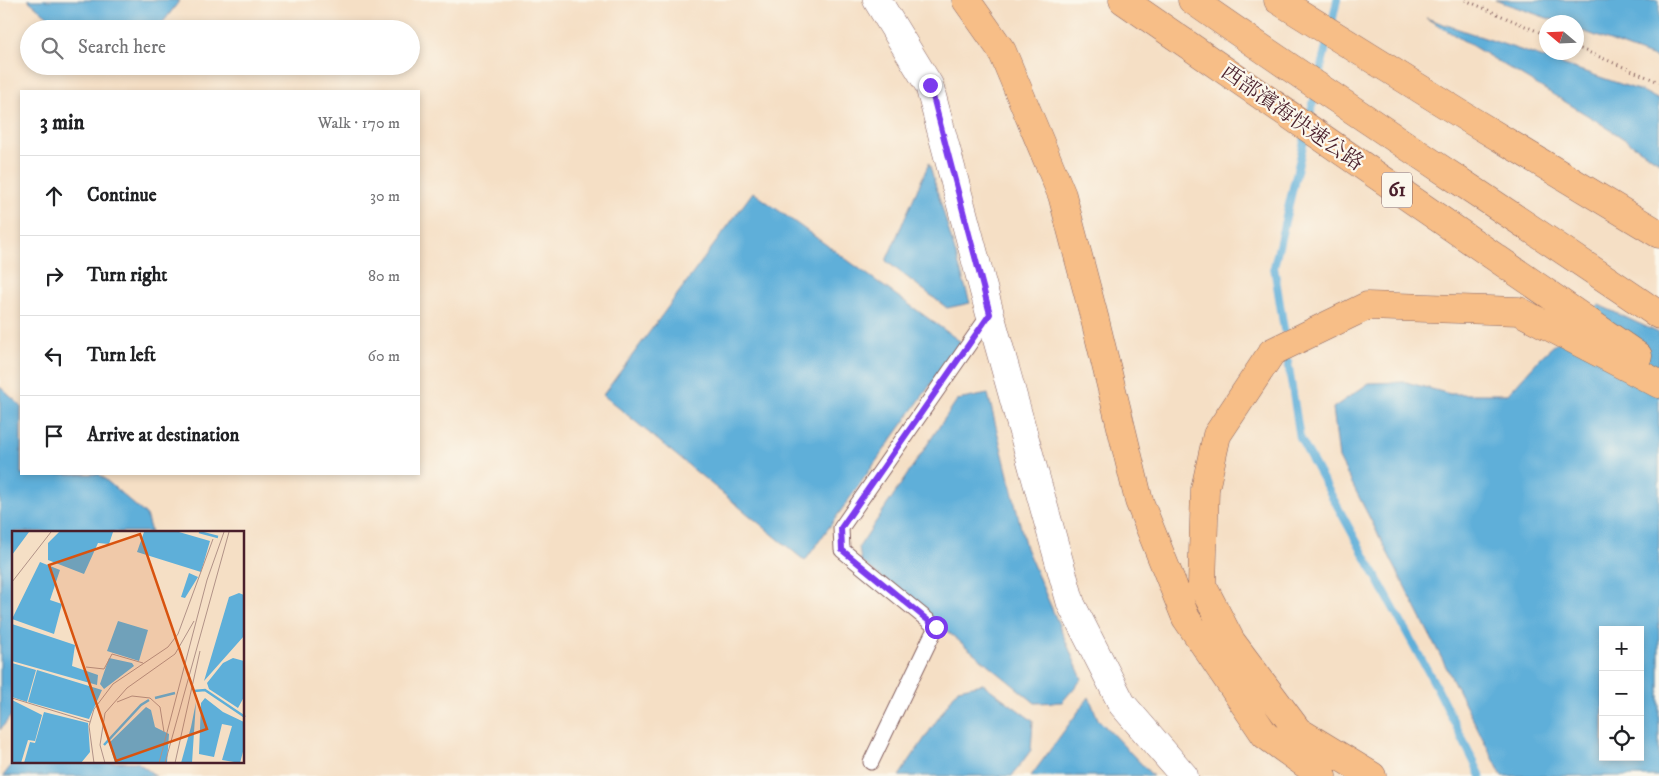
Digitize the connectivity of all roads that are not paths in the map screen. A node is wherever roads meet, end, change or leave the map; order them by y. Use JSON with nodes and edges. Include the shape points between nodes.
{"nodes":[{"id":1,"x":877,"y":0,"type":"edge"},
{"id":2,"x":966,"y":0,"type":"edge"},
{"id":3,"x":1192,"y":0,"type":"edge"},
{"id":4,"x":1278,"y":0,"type":"edge"},
{"id":5,"x":1130,"y":4,"type":"edge"},
{"id":6,"x":1659,"y":234,"type":"edge"},
{"id":7,"x":990,"y":314,"type":"junction"},
{"id":8,"x":1659,"y":314,"type":"edge"},
{"id":9,"x":1659,"y":371,"type":"edge"},
{"id":10,"x":1659,"y":384,"type":"edge"},
{"id":11,"x":871,"y":762,"type":"dead end"},
{"id":12,"x":1184,"y":776,"type":"edge"},
{"id":13,"x":1322,"y":776,"type":"edge"},
{"id":14,"x":1372,"y":776,"type":"edge"}],
"edges":[{"from":1,"to":7,"type":"street","via":[[930,85]]},
{"from":2,"to":13,"type":"highway","via":[[1002,50],[1062,195],[1139,501],[1186,618],[1265,735]]},
{"from":3,"to":8,"type":"highway","name":"西部濱海快速公路","number":"61"},
{"from":4,"to":6,"type":"highway"},
{"from":5,"to":9,"type":"highway","name":"西部濱海快速公路","number":"61"},
{"from":7,"to":11,"type":"lane","via":[[841,528],[842,550],[936,627]]},
{"from":7,"to":12,"type":"street","via":[[1071,604],[1122,704]]},
{"from":10,"to":14,"type":"highway","via":[[1520,311],[1367,306],[1272,352],[1218,435],[1206,489],[1202,585],[1231,641],[1298,731]]}]}
